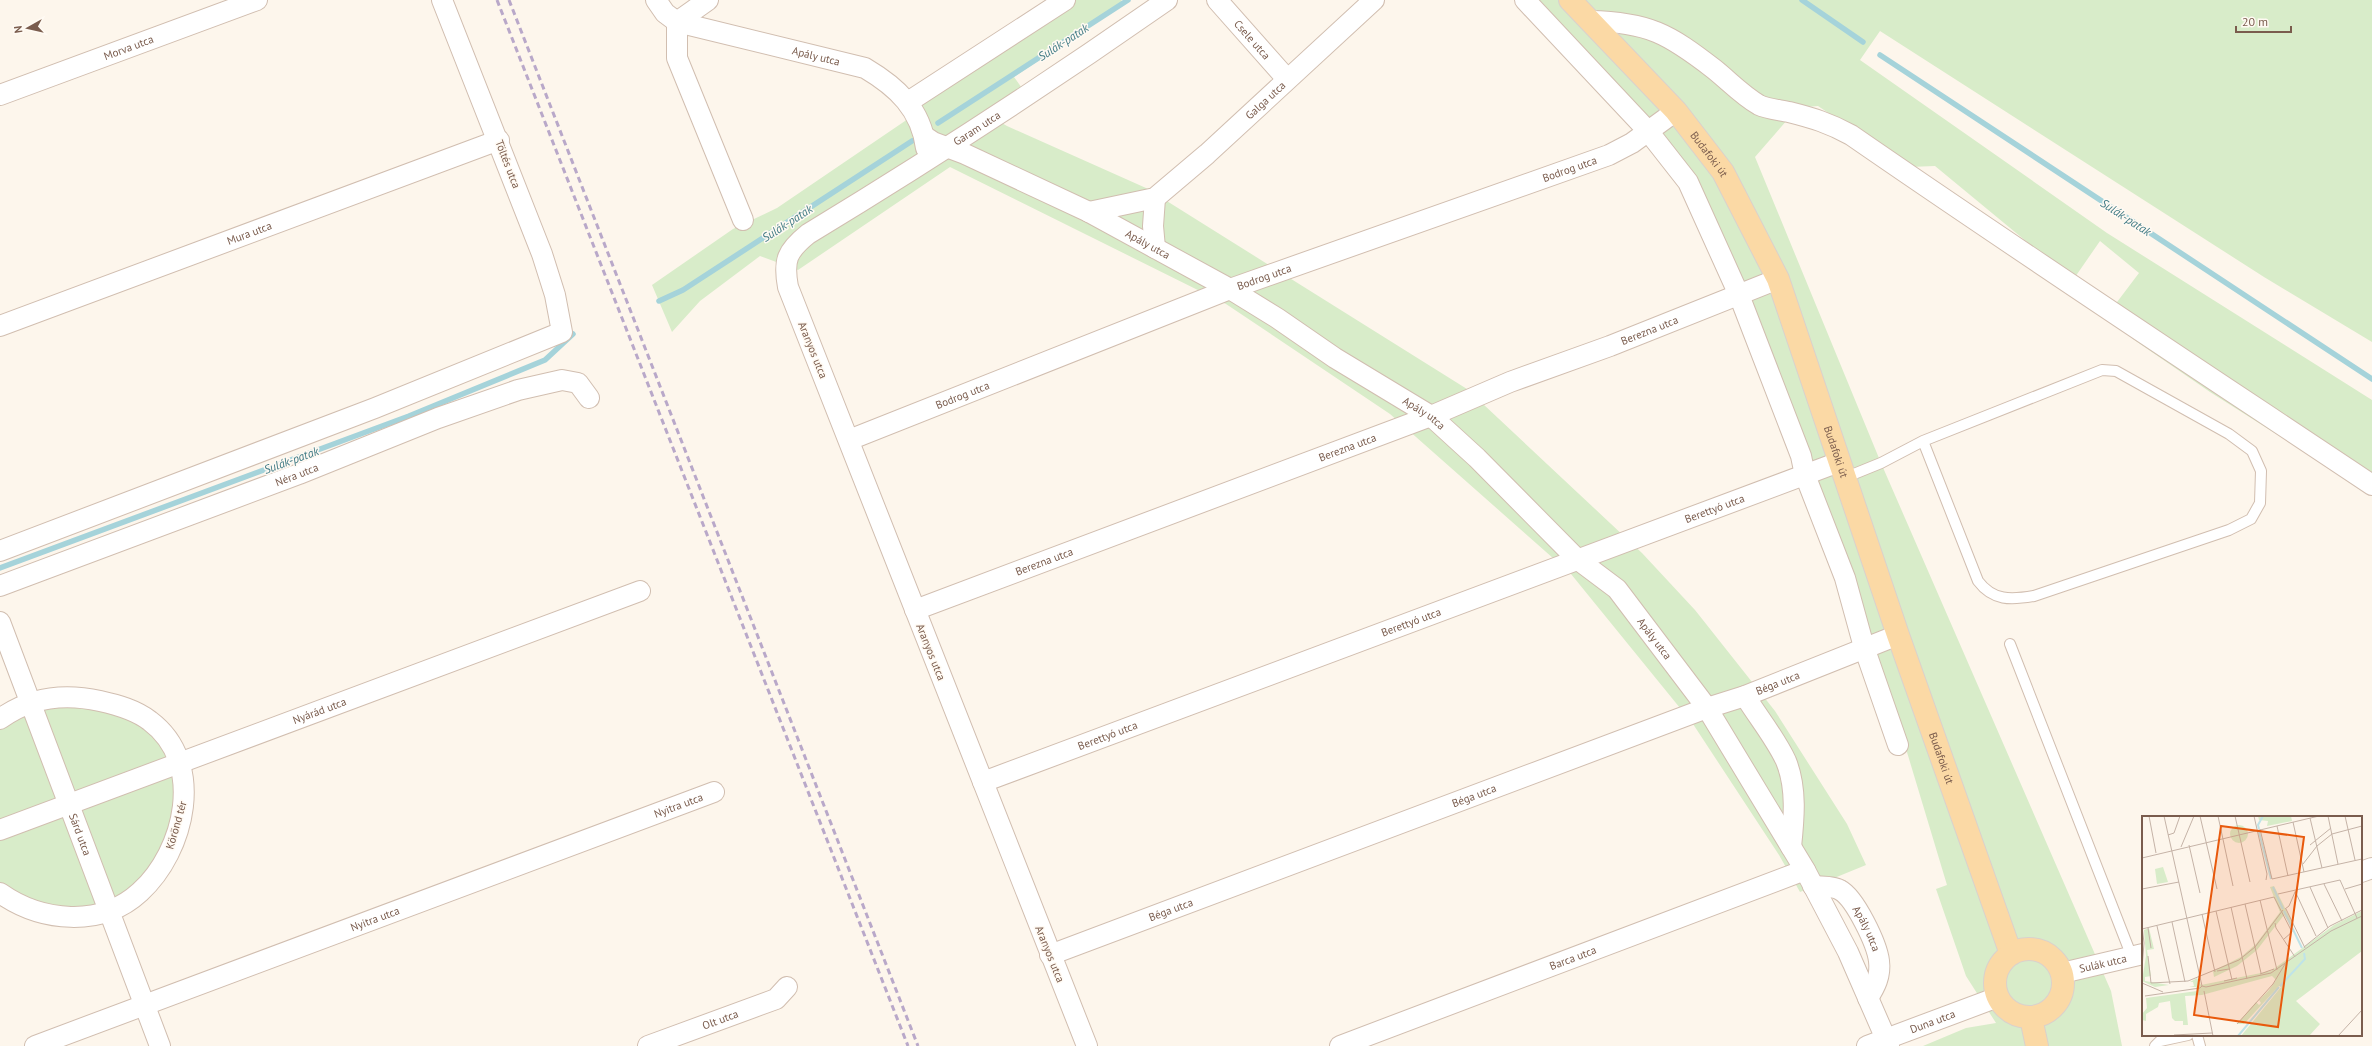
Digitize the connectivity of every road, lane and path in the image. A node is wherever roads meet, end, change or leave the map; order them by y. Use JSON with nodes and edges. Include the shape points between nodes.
{"nodes":[{"id":1,"x":257,"y":0,"type":"edge"},
{"id":2,"x":442,"y":0,"type":"edge"},
{"id":3,"x":656,"y":0,"type":"edge"},
{"id":4,"x":708,"y":0,"type":"edge"},
{"id":5,"x":1065,"y":0,"type":"edge"},
{"id":6,"x":1167,"y":0,"type":"edge"},
{"id":7,"x":1216,"y":0,"type":"edge"},
{"id":8,"x":1374,"y":0,"type":"edge"},
{"id":9,"x":1525,"y":0,"type":"edge"},
{"id":10,"x":1570,"y":0,"type":"edge"},
{"id":11,"x":1590,"y":21,"type":"junction"},
{"id":12,"x":677,"y":22,"type":"junction"},
{"id":13,"x":1287,"y":79,"type":"junction"},
{"id":14,"x":0,"y":95,"type":"edge"},
{"id":15,"x":908,"y":102,"type":"junction"},
{"id":16,"x":1676,"y":111,"type":"junction"},
{"id":17,"x":1648,"y":131,"type":"junction"},
{"id":18,"x":924,"y":136,"type":"junction"},
{"id":19,"x":499,"y":140,"type":"junction"},
{"id":20,"x":946,"y":148,"type":"junction"},
{"id":21,"x":913,"y":171,"type":"junction"},
{"id":22,"x":1155,"y":198,"type":"junction"},
{"id":23,"x":1088,"y":212,"type":"junction"},
{"id":24,"x":743,"y":220,"type":"dead end"},
{"id":25,"x":1155,"y":248,"type":"junction"},
{"id":26,"x":787,"y":256,"type":"joint"},
{"id":27,"x":1778,"y":279,"type":"junction"},
{"id":28,"x":1230,"y":289,"type":"junction"},
{"id":29,"x":1739,"y":295,"type":"junction"},
{"id":30,"x":0,"y":326,"type":"edge"},
{"id":31,"x":589,"y":398,"type":"dead end"},
{"id":32,"x":1431,"y":416,"type":"junction"},
{"id":33,"x":849,"y":440,"type":"junction"},
{"id":34,"x":1923,"y":441,"type":"junction"},
{"id":35,"x":1842,"y":470,"type":"junction"},
{"id":36,"x":1805,"y":474,"type":"junction"},
{"id":37,"x":2372,"y":485,"type":"edge"},
{"id":38,"x":0,"y":551,"type":"edge"},
{"id":39,"x":1577,"y":559,"type":"junction"},
{"id":40,"x":0,"y":586,"type":"edge"},
{"id":41,"x":640,"y":591,"type":"dead end"},
{"id":42,"x":915,"y":610,"type":"junction"},
{"id":43,"x":0,"y":622,"type":"edge"},
{"id":44,"x":1898,"y":635,"type":"junction"},
{"id":45,"x":2010,"y":644,"type":"dead end"},
{"id":46,"x":1864,"y":648,"type":"junction"},
{"id":47,"x":1745,"y":696,"type":"junction"},
{"id":48,"x":30,"y":702,"type":"junction"},
{"id":49,"x":1707,"y":708,"type":"junction"},
{"id":50,"x":0,"y":719,"type":"edge"},
{"id":51,"x":1898,"y":745,"type":"dead end"},
{"id":52,"x":181,"y":764,"type":"junction"},
{"id":53,"x":984,"y":782,"type":"junction"},
{"id":54,"x":714,"y":792,"type":"dead end"},
{"id":55,"x":69,"y":806,"type":"junction"},
{"id":56,"x":0,"y":830,"type":"edge"},
{"id":57,"x":1791,"y":846,"type":"junction"},
{"id":58,"x":2372,"y":868,"type":"edge"},
{"id":59,"x":2362,"y":872,"type":"edge"},
{"id":60,"x":1809,"y":878,"type":"junction"},
{"id":61,"x":0,"y":893,"type":"edge"},
{"id":62,"x":108,"y":911,"type":"junction"},
{"id":63,"x":2011,"y":954,"type":"junction"},
{"id":64,"x":1050,"y":955,"type":"junction"},
{"id":65,"x":2138,"y":955,"type":"edge"},
{"id":66,"x":2062,"y":973,"type":"junction"},
{"id":67,"x":787,"y":987,"type":"dead end"},
{"id":68,"x":1998,"y":997,"type":"junction"},
{"id":69,"x":1868,"y":998,"type":"junction"},
{"id":70,"x":145,"y":1005,"type":"junction"},
{"id":71,"x":2031,"y":1018,"type":"junction"},
{"id":72,"x":2183,"y":1036,"type":"edge"},
{"id":73,"x":2197,"y":1036,"type":"edge"},
{"id":74,"x":1887,"y":1043,"type":"edge"},
{"id":75,"x":35,"y":1046,"type":"edge"},
{"id":76,"x":160,"y":1046,"type":"edge"},
{"id":77,"x":648,"y":1046,"type":"edge"},
{"id":78,"x":1087,"y":1046,"type":"edge"},
{"id":79,"x":1340,"y":1046,"type":"edge"},
{"id":80,"x":1867,"y":1046,"type":"edge"},
{"id":81,"x":2037,"y":1046,"type":"edge"},
{"id":82,"x":2156,"y":1046,"type":"edge"},
{"id":83,"x":2200,"y":1046,"type":"edge"}],
"edges":[{"from":1,"to":14,"type":"street","name":"Morva utca"},
{"from":2,"to":19,"type":"street","name":"Töltés utca"},
{"from":3,"to":12,"type":"street","via":[[665,13]]},
{"from":4,"to":12,"type":"street"},
{"from":5,"to":15,"type":"street"},
{"from":6,"to":20,"type":"street","name":"Garam utca","via":[[1077,63]]},
{"from":7,"to":13,"type":"street","name":"Csele utca"},
{"from":8,"to":13,"type":"street","name":"Galga utca"},
{"from":9,"to":17,"type":"street"},
{"from":10,"to":11,"type":"main road","name":"Budafoki út"},
{"from":11,"to":16,"type":"main road","name":"Budafoki út"},
{"from":11,"to":37,"type":"street","via":[[1633,24],[1653,30],[1674,41],[1715,70],[1740,93],[1761,106],[1826,122],[1851,135],[2036,263]]},
{"from":12,"to":15,"type":"street","name":"Apály utca","via":[[865,68],[888,81]]},
{"from":12,"to":24,"type":"street","via":[[676,58]]},
{"from":13,"to":22,"type":"street","name":"Galga utca","via":[[1207,154]]},
{"from":15,"to":18,"type":"street","name":"Apály utca","via":[[917,114]]},
{"from":16,"to":17,"type":"street","name":"Bodrog utca"},
{"from":16,"to":27,"type":"main road","name":"Budafoki út","via":[[1723,172]]},
{"from":17,"to":28,"type":"street","name":"Bodrog utca","via":[[1609,155]]},
{"from":17,"to":29,"type":"street","via":[[1688,182]]},
{"from":18,"to":20,"type":"street","name":"Apály utca"},
{"from":18,"to":21,"type":"street","name":"Apály utca","via":[[926,149]]},
{"from":19,"to":30,"type":"street","name":"Mura utca"},
{"from":19,"to":38,"type":"street","name":"Töltés utca","via":[[542,254],[555,295],[562,332],[375,408]]},
{"from":20,"to":21,"type":"street","name":"Garam utca"},
{"from":20,"to":23,"type":"street","name":"Apály utca","via":[[965,154]]},
{"from":21,"to":26,"type":"street","name":"Garam utca","via":[[808,234],[794,245]]},
{"from":22,"to":23,"type":"street","name":"Galga utca"},
{"from":22,"to":25,"type":"street"},
{"from":23,"to":25,"type":"street","name":"Apály utca"},
{"from":25,"to":28,"type":"street","name":"Apály utca"},
{"from":26,"to":33,"type":"street","name":"Aranyos utca","via":[[785,270],[788,287]]},
{"from":27,"to":29,"type":"street","name":"Berezna utca"},
{"from":27,"to":35,"type":"main road","name":"Budafoki út"},
{"from":28,"to":32,"type":"street","name":"Apály utca","via":[[1278,318],[1335,358]]},
{"from":28,"to":33,"type":"street","name":"Bodrog utca"},
{"from":29,"to":32,"type":"street","name":"Berezna utca","via":[[1510,382]]},
{"from":29,"to":36,"type":"street","via":[[1801,456]]},
{"from":31,"to":40,"type":"street","name":"Néra utca","via":[[578,383],[562,380],[518,390]]},
{"from":32,"to":39,"type":"street","name":"Apály utca","via":[[1477,458]]},
{"from":32,"to":42,"type":"street","name":"Berezna utca"},
{"from":33,"to":42,"type":"street","name":"Aranyos utca"},
{"from":34,"to":34,"type":"lane","via":[[1978,581],[1984,590],[1995,597],[2012,600],[2034,596],[2229,530],[2251,519],[2260,503],[2261,471],[2252,451],[2229,434],[2116,371],[2102,370]]},
{"from":34,"to":35,"type":"lane","via":[[1881,463]]},
{"from":35,"to":36,"type":"street","name":"Berettyó utca"},
{"from":35,"to":44,"type":"main road","name":"Budafoki út"},
{"from":36,"to":39,"type":"street","name":"Berettyó utca"},
{"from":36,"to":46,"type":"street","via":[[1845,578]]},
{"from":39,"to":49,"type":"street","name":"Apály utca","via":[[1617,589]]},
{"from":39,"to":53,"type":"street","name":"Berettyó utca"},
{"from":41,"to":52,"type":"street","name":"Nyárád utca"},
{"from":42,"to":53,"type":"street","name":"Aranyos utca"},
{"from":43,"to":48,"type":"street","name":"Sárd utca"},
{"from":44,"to":46,"type":"street","name":"Béga utca"},
{"from":44,"to":63,"type":"main road","name":"Budafoki út"},
{"from":45,"to":65,"type":"lane"},
{"from":46,"to":47,"type":"street","name":"Béga utca"},
{"from":46,"to":51,"type":"street"},
{"from":47,"to":49,"type":"street","name":"Béga utca"},
{"from":47,"to":57,"type":"street","via":[[1786,761],[1792,782],[1794,815]]},
{"from":48,"to":50,"type":"street","name":"Körönd tér"},
{"from":48,"to":52,"type":"street","name":"Körönd tér","via":[[46,698],[81,698],[128,709],[151,722],[173,748]]},
{"from":48,"to":55,"type":"street","name":"Sárd utca"},
{"from":49,"to":57,"type":"street","name":"Apály utca"},
{"from":49,"to":64,"type":"street","name":"Béga utca"},
{"from":52,"to":55,"type":"street","name":"Nyárád utca"},
{"from":52,"to":62,"type":"street","name":"Körönd tér","via":[[184,798],[181,817],[162,866],[139,892]]},
{"from":53,"to":64,"type":"street","name":"Aranyos utca"},
{"from":54,"to":70,"type":"street","name":"Nyitra utca"},
{"from":55,"to":56,"type":"street","name":"Nyárád utca"},
{"from":55,"to":62,"type":"street","name":"Sárd utca"},
{"from":57,"to":60,"type":"street","name":"Apály utca"},
{"from":58,"to":59,"type":"street"},
{"from":60,"to":69,"type":"street","name":"Apály utca","via":[[1848,952]]},
{"from":60,"to":69,"type":"street","name":"Apály utca","via":[[1840,889],[1851,899],[1870,935],[1880,961],[1878,981]]},
{"from":60,"to":79,"type":"street","name":"Barca utca"},
{"from":61,"to":62,"type":"street","name":"Körönd tér","via":[[24,907],[58,916],[92,915]]},
{"from":62,"to":70,"type":"street","name":"Sárd utca"},
{"from":63,"to":66,"type":"main road","via":[[2031,949],[2041,951],[2057,963]]},
{"from":63,"to":68,"type":"main road","via":[[2002,962],[1996,973]]},
{"from":64,"to":78,"type":"street","name":"Aranyos utca"},
{"from":65,"to":66,"type":"street","name":"Sulák utca"},
{"from":66,"to":71,"type":"main road","via":[[2062,994],[2058,1003],[2050,1011]]},
{"from":67,"to":77,"type":"street","name":"Olt utca","via":[[776,999]]},
{"from":68,"to":71,"type":"main road","via":[[2011,1013]]},
{"from":68,"to":74,"type":"street","name":"Duna utca"},
{"from":69,"to":74,"type":"street","name":"Apály utca"},
{"from":70,"to":75,"type":"street","name":"Nyitra utca"},
{"from":70,"to":76,"type":"street","name":"Sárd utca"},
{"from":71,"to":81,"type":"main road"},
{"from":72,"to":82,"type":"lane","via":[[2160,1041]]},
{"from":73,"to":83,"type":"lane"},
{"from":74,"to":80,"type":"street","name":"Duna utca"}]}
